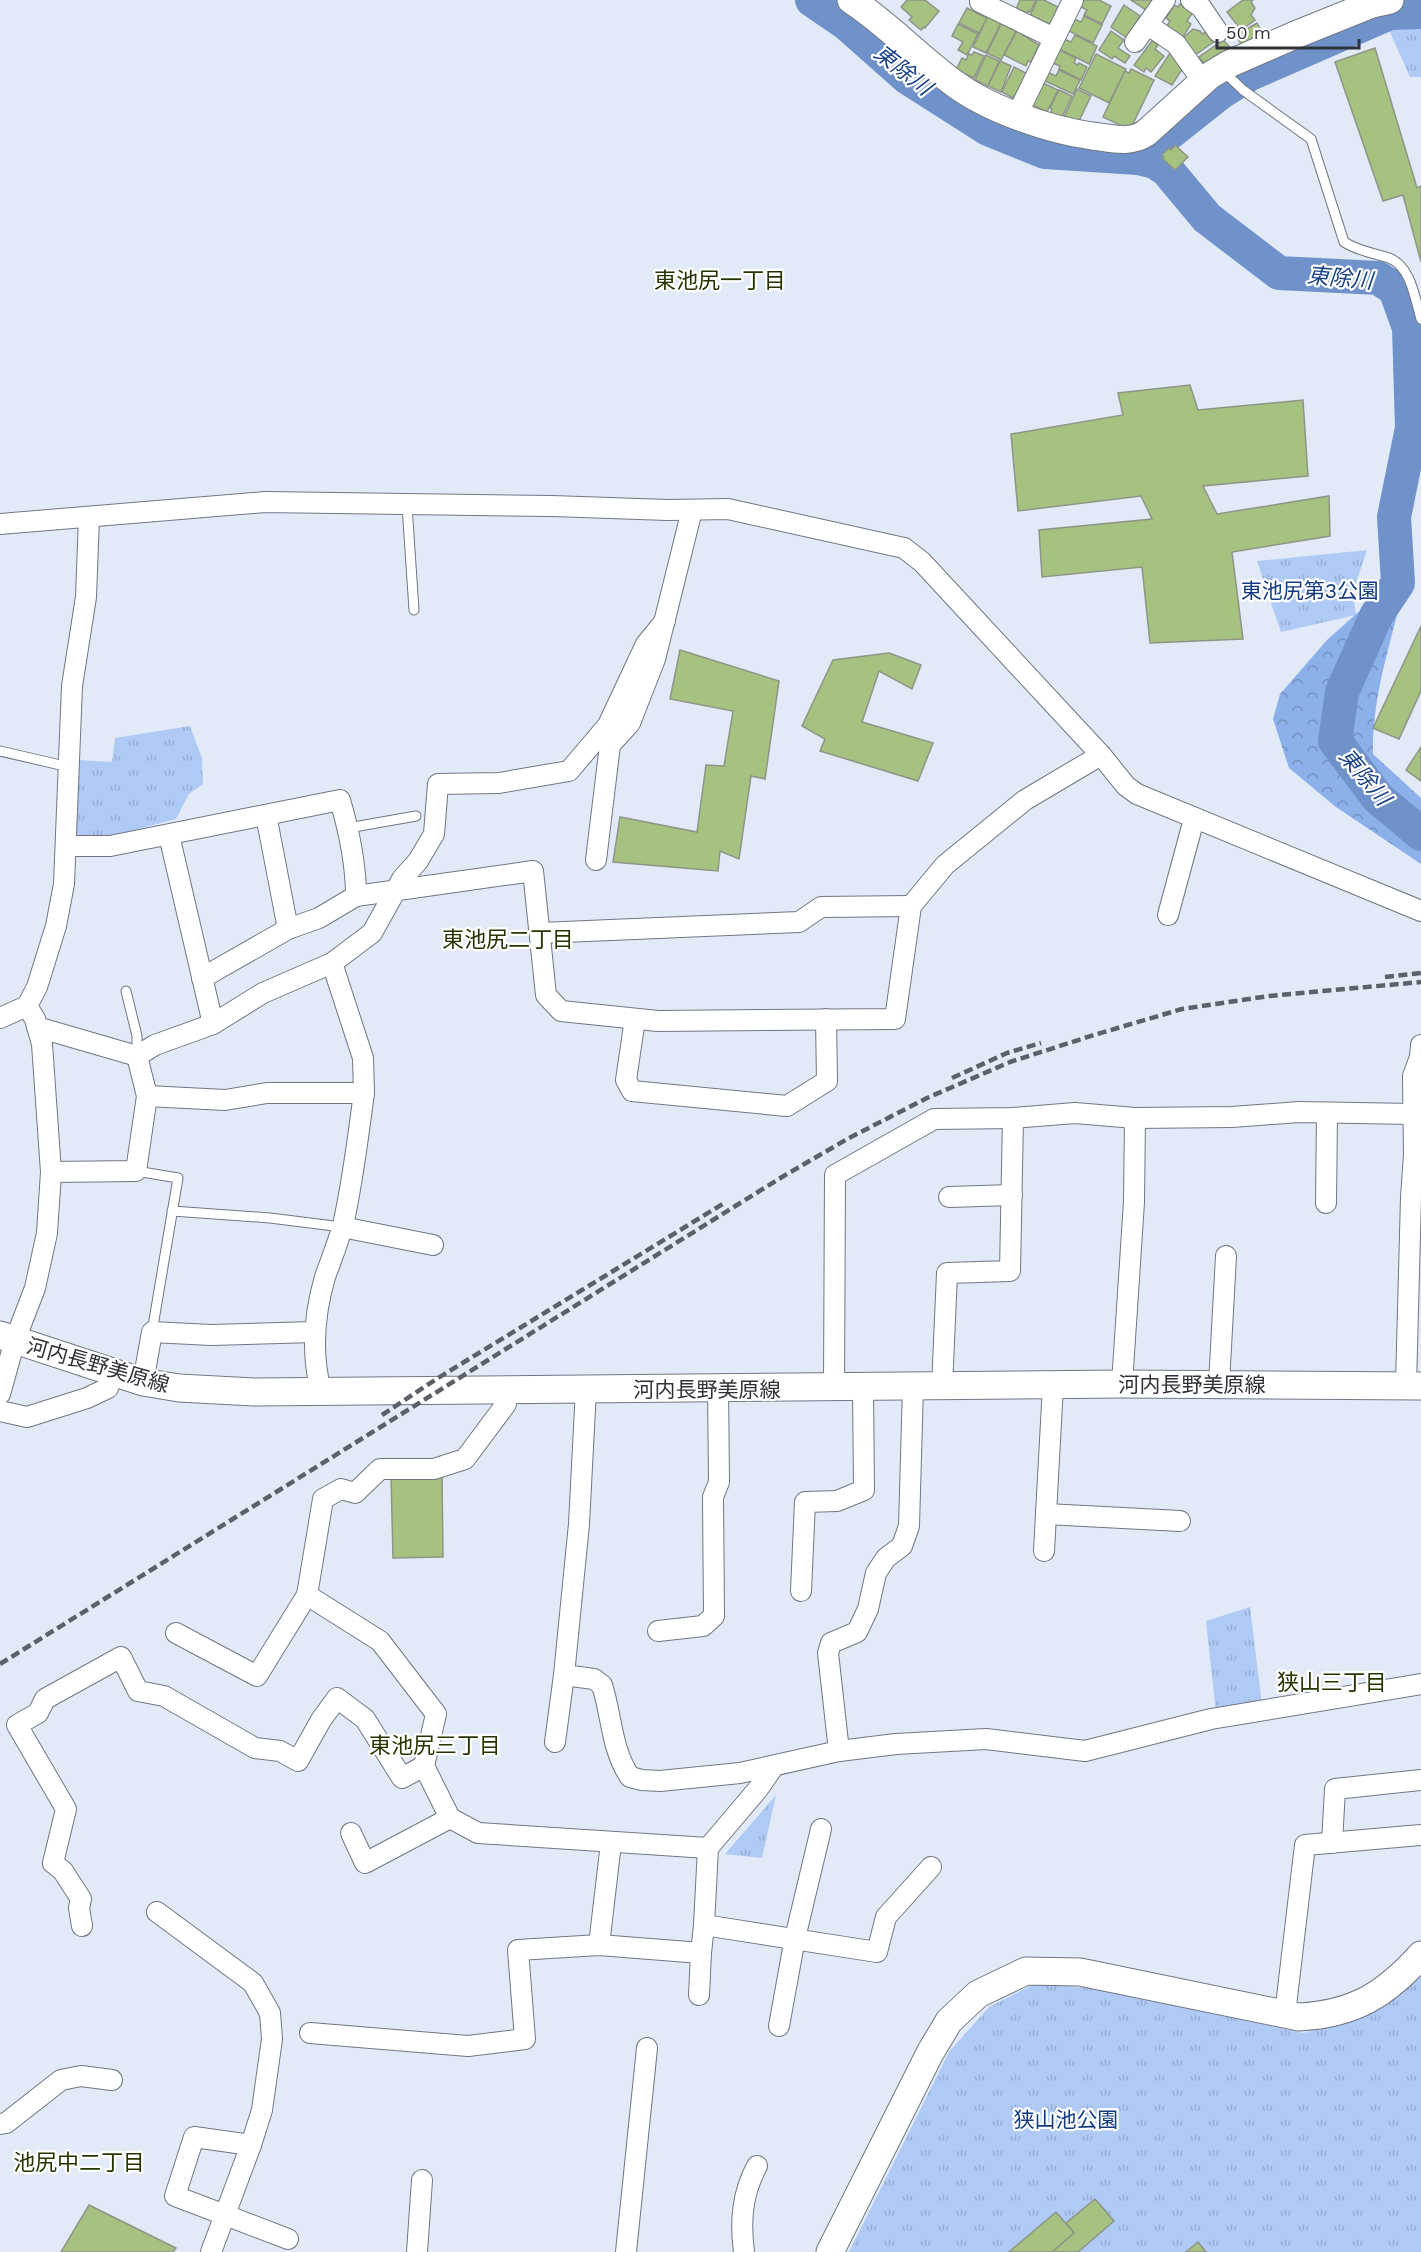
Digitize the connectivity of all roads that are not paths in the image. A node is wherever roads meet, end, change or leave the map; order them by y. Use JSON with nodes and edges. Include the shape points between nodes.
{"nodes":[{"id":1,"x":851,"y":0,"type":"edge"},
{"id":2,"x":982,"y":0,"type":"edge"},
{"id":3,"x":1073,"y":0,"type":"edge"},
{"id":4,"x":1165,"y":0,"type":"edge"},
{"id":5,"x":1191,"y":0,"type":"edge"},
{"id":6,"x":1390,"y":0,"type":"edge"},
{"id":7,"x":1148,"y":24,"type":"junction"},
{"id":8,"x":1218,"y":32,"type":"dead end"},
{"id":9,"x":1054,"y":38,"type":"junction"},
{"id":10,"x":1135,"y":42,"type":"dead end"},
{"id":11,"x":1216,"y":74,"type":"junction"},
{"id":12,"x":1017,"y":115,"type":"junction"},
{"id":13,"x":1421,"y":320,"type":"edge"},
{"id":14,"x":407,"y":505,"type":"junction"},
{"id":15,"x":692,"y":510,"type":"junction"},
{"id":16,"x":89,"y":517,"type":"junction"},
{"id":17,"x":0,"y":524,"type":"edge"},
{"id":18,"x":414,"y":610,"type":"dead end"},
{"id":19,"x":665,"y":621,"type":"junction"},
{"id":20,"x":0,"y":751,"type":"edge"},
{"id":21,"x":1101,"y":755,"type":"junction"},
{"id":22,"x":69,"y":767,"type":"junction"},
{"id":23,"x":266,"y":815,"type":"junction"},
{"id":24,"x":416,"y":816,"type":"dead end"},
{"id":25,"x":1194,"y":819,"type":"junction"},
{"id":26,"x":348,"y":828,"type":"junction"},
{"id":27,"x":170,"y":835,"type":"junction"},
{"id":28,"x":66,"y":846,"type":"junction"},
{"id":29,"x":596,"y":860,"type":"dead end"},
{"id":30,"x":395,"y":890,"type":"junction"},
{"id":31,"x":356,"y":896,"type":"junction"},
{"id":32,"x":910,"y":906,"type":"junction"},
{"id":33,"x":1421,"y":911,"type":"edge"},
{"id":34,"x":1168,"y":915,"type":"dead end"},
{"id":35,"x":288,"y":929,"type":"junction"},
{"id":36,"x":540,"y":933,"type":"junction"},
{"id":37,"x":332,"y":963,"type":"junction"},
{"id":38,"x":202,"y":978,"type":"junction"},
{"id":39,"x":126,"y":991,"type":"dead end"},
{"id":40,"x":27,"y":1006,"type":"junction"},
{"id":41,"x":0,"y":1018,"type":"edge"},
{"id":42,"x":635,"y":1019,"type":"junction"},
{"id":43,"x":826,"y":1019,"type":"junction"},
{"id":44,"x":213,"y":1024,"type":"junction"},
{"id":45,"x":37,"y":1027,"type":"junction"},
{"id":46,"x":1421,"y":1046,"type":"edge"},
{"id":47,"x":137,"y":1056,"type":"junction"},
{"id":48,"x":364,"y":1093,"type":"junction"},
{"id":49,"x":147,"y":1096,"type":"junction"},
{"id":50,"x":1328,"y":1113,"type":"junction"},
{"id":51,"x":1413,"y":1114,"type":"junction"},
{"id":52,"x":1013,"y":1118,"type":"junction"},
{"id":53,"x":1135,"y":1118,"type":"junction"},
{"id":54,"x":136,"y":1171,"type":"junction"},
{"id":55,"x":51,"y":1172,"type":"junction"},
{"id":56,"x":1012,"y":1195,"type":"junction"},
{"id":57,"x":949,"y":1197,"type":"dead end"},
{"id":58,"x":1326,"y":1203,"type":"dead end"},
{"id":59,"x":172,"y":1211,"type":"junction"},
{"id":60,"x":342,"y":1227,"type":"junction"},
{"id":61,"x":433,"y":1245,"type":"dead end"},
{"id":62,"x":1226,"y":1256,"type":"dead end"},
{"id":63,"x":152,"y":1332,"type":"junction"},
{"id":64,"x":314,"y":1332,"type":"junction"},
{"id":65,"x":7,"y":1338,"type":"edge"},
{"id":66,"x":114,"y":1373,"type":"junction"},
{"id":67,"x":142,"y":1382,"type":"junction"},
{"id":68,"x":1122,"y":1384,"type":"junction"},
{"id":69,"x":1219,"y":1384,"type":"junction"},
{"id":70,"x":1053,"y":1385,"type":"junction"},
{"id":71,"x":1413,"y":1385,"type":"edge"},
{"id":72,"x":913,"y":1387,"type":"junction"},
{"id":73,"x":942,"y":1387,"type":"junction"},
{"id":74,"x":718,"y":1388,"type":"junction"},
{"id":75,"x":834,"y":1388,"type":"junction"},
{"id":76,"x":863,"y":1388,"type":"junction"},
{"id":77,"x":586,"y":1389,"type":"junction"},
{"id":78,"x":506,"y":1390,"type":"junction"},
{"id":79,"x":321,"y":1391,"type":"junction"},
{"id":80,"x":0,"y":1394,"type":"edge"},
{"id":81,"x":0,"y":1411,"type":"edge"},
{"id":82,"x":1046,"y":1514,"type":"junction"},
{"id":83,"x":1180,"y":1521,"type":"dead end"},
{"id":84,"x":1044,"y":1551,"type":"dead end"},
{"id":85,"x":801,"y":1591,"type":"dead end"},
{"id":86,"x":307,"y":1595,"type":"junction"},
{"id":87,"x":658,"y":1631,"type":"dead end"},
{"id":88,"x":176,"y":1633,"type":"dead end"},
{"id":89,"x":564,"y":1675,"type":"junction"},
{"id":90,"x":1421,"y":1684,"type":"edge"},
{"id":91,"x":555,"y":1742,"type":"dead end"},
{"id":92,"x":839,"y":1751,"type":"junction"},
{"id":93,"x":424,"y":1766,"type":"junction"},
{"id":94,"x":774,"y":1766,"type":"junction"},
{"id":95,"x":1421,"y":1780,"type":"edge"},
{"id":96,"x":450,"y":1818,"type":"junction"},
{"id":97,"x":821,"y":1829,"type":"dead end"},
{"id":98,"x":351,"y":1833,"type":"dead end"},
{"id":99,"x":1421,"y":1835,"type":"edge"},
{"id":100,"x":611,"y":1843,"type":"junction"},
{"id":101,"x":1332,"y":1843,"type":"junction"},
{"id":102,"x":708,"y":1848,"type":"junction"},
{"id":103,"x":931,"y":1867,"type":"dead end"},
{"id":104,"x":157,"y":1912,"type":"dead end"},
{"id":105,"x":704,"y":1924,"type":"junction"},
{"id":106,"x":81,"y":1926,"type":"dead end"},
{"id":107,"x":795,"y":1938,"type":"junction"},
{"id":108,"x":600,"y":1945,"type":"junction"},
{"id":109,"x":701,"y":1953,"type":"junction"},
{"id":110,"x":1421,"y":1954,"type":"edge"},
{"id":111,"x":699,"y":1995,"type":"dead end"},
{"id":112,"x":1285,"y":2014,"type":"junction"},
{"id":113,"x":778,"y":2026,"type":"dead end"},
{"id":114,"x":310,"y":2033,"type":"dead end"},
{"id":115,"x":647,"y":2048,"type":"dead end"},
{"id":116,"x":112,"y":2080,"type":"dead end"},
{"id":117,"x":0,"y":2124,"type":"edge"},
{"id":118,"x":251,"y":2145,"type":"junction"},
{"id":119,"x":758,"y":2166,"type":"dead end"},
{"id":120,"x":422,"y":2180,"type":"dead end"},
{"id":121,"x":224,"y":2216,"type":"junction"},
{"id":122,"x":288,"y":2240,"type":"dead end"},
{"id":123,"x":211,"y":2252,"type":"edge"},
{"id":124,"x":417,"y":2252,"type":"edge"},
{"id":125,"x":626,"y":2252,"type":"edge"},
{"id":126,"x":744,"y":2252,"type":"edge"},
{"id":127,"x":830,"y":2252,"type":"edge"}],
"edges":[{"from":1,"to":12,"type":"main road","via":[[957,86]]},
{"from":2,"to":9,"type":"street"},
{"from":3,"to":9,"type":"street"},
{"from":4,"to":7,"type":"street"},
{"from":5,"to":8,"type":"street","via":[[1201,7]]},
{"from":6,"to":11,"type":"main road","via":[[1295,34]]},
{"from":7,"to":10,"type":"street"},
{"from":7,"to":11,"type":"street"},
{"from":9,"to":12,"type":"street"},
{"from":11,"to":12,"type":"main road","via":[[1146,133],[1131,140],[1067,132]]},
{"from":11,"to":13,"type":"lane","via":[[1311,139],[1344,242],[1392,259],[1400,266],[1409,280]]},
{"from":14,"to":15,"type":"street"},
{"from":14,"to":16,"type":"street","via":[[265,502]]},
{"from":14,"to":18,"type":"lane"},
{"from":15,"to":19,"type":"street"},
{"from":15,"to":21,"type":"street","via":[[737,510],[904,548],[922,562]]},
{"from":16,"to":17,"type":"street"},
{"from":16,"to":22,"type":"street","via":[[86,597],[72,686]]},
{"from":19,"to":29,"type":"street","via":[[630,723],[610,745]]},
{"from":19,"to":30,"type":"street","via":[[646,644],[608,725],[569,771],[500,783],[438,784],[434,834]]},
{"from":20,"to":22,"type":"lane"},
{"from":21,"to":25,"type":"street","via":[[1137,794]]},
{"from":21,"to":32,"type":"street","via":[[1025,801],[945,865]]},
{"from":22,"to":28,"type":"street"},
{"from":23,"to":26,"type":"street","via":[[340,800]]},
{"from":23,"to":27,"type":"street"},
{"from":23,"to":35,"type":"street"},
{"from":24,"to":26,"type":"lane"},
{"from":25,"to":33,"type":"street"},
{"from":25,"to":34,"type":"street"},
{"from":26,"to":31,"type":"street"},
{"from":27,"to":28,"type":"street","via":[[110,846]]},
{"from":27,"to":38,"type":"street"},
{"from":28,"to":40,"type":"street","via":[[56,926]]},
{"from":30,"to":31,"type":"street"},
{"from":30,"to":36,"type":"street","via":[[533,872]]},
{"from":30,"to":37,"type":"street","via":[[372,933]]},
{"from":31,"to":35,"type":"street","via":[[319,918]]},
{"from":32,"to":36,"type":"street","via":[[821,907],[799,922]]},
{"from":32,"to":43,"type":"street","via":[[895,1019]]},
{"from":35,"to":38,"type":"street"},
{"from":36,"to":42,"type":"street","via":[[546,995],[561,1011]]},
{"from":37,"to":44,"type":"street","via":[[263,993]]},
{"from":37,"to":48,"type":"street","via":[[363,1058]]},
{"from":38,"to":44,"type":"street"},
{"from":39,"to":47,"type":"lane","via":[[137,1036]]},
{"from":40,"to":41,"type":"street"},
{"from":40,"to":45,"type":"street"},
{"from":42,"to":43,"type":"street"},
{"from":42,"to":43,"type":"street","via":[[626,1080],[632,1090],[787,1106],[827,1081]]},
{"from":44,"to":47,"type":"street","via":[[155,1045]]},
{"from":45,"to":47,"type":"street"},
{"from":45,"to":55,"type":"street","via":[[42,1044]]},
{"from":46,"to":51,"type":"street","via":[[1413,1076]]},
{"from":47,"to":49,"type":"street"},
{"from":48,"to":49,"type":"street","via":[[267,1093],[225,1100]]},
{"from":48,"to":60,"type":"street"},
{"from":49,"to":54,"type":"street"},
{"from":50,"to":51,"type":"street"},
{"from":50,"to":53,"type":"street"},
{"from":50,"to":58,"type":"street"},
{"from":51,"to":71,"type":"street"},
{"from":52,"to":53,"type":"street","via":[[1075,1113]]},
{"from":52,"to":56,"type":"street"},
{"from":52,"to":75,"type":"street","via":[[934,1119],[835,1175]]},
{"from":53,"to":68,"type":"street","via":[[1134,1202]]},
{"from":54,"to":55,"type":"street"},
{"from":54,"to":59,"type":"lane","via":[[178,1178]]},
{"from":55,"to":65,"type":"street","via":[[47,1233],[35,1288]]},
{"from":56,"to":57,"type":"street"},
{"from":56,"to":73,"type":"street","via":[[1010,1271],[947,1273]]},
{"from":59,"to":60,"type":"lane"},
{"from":59,"to":63,"type":"lane"},
{"from":60,"to":61,"type":"street"},
{"from":60,"to":64,"type":"street","via":[[325,1279]]},
{"from":62,"to":69,"type":"street"},
{"from":63,"to":64,"type":"street"},
{"from":63,"to":67,"type":"street"},
{"from":64,"to":79,"type":"street","via":[[315,1368]]},
{"from":65,"to":66,"type":"main road","name":"河内長野美原線"},
{"from":65,"to":80,"type":"street"},
{"from":66,"to":67,"type":"main road","name":"河内長野美原線"},
{"from":66,"to":81,"type":"street","via":[[108,1388],[87,1398],[27,1417]]},
{"from":67,"to":79,"type":"main road","name":"河内長野美原線","via":[[254,1392]]},
{"from":68,"to":69,"type":"main road","name":"河内長野美原線"},
{"from":68,"to":70,"type":"main road","name":"河内長野美原線"},
{"from":69,"to":71,"type":"main road","name":"河内長野美原線"},
{"from":70,"to":73,"type":"main road","name":"河内長野美原線"},
{"from":70,"to":82,"type":"street"},
{"from":72,"to":73,"type":"main road","name":"河内長野美原線"},
{"from":72,"to":76,"type":"main road","name":"河内長野美原線"},
{"from":72,"to":92,"type":"street","via":[[909,1526],[902,1546],[886,1558],[876,1573],[868,1608],[857,1632],[831,1643],[828,1653]]},
{"from":74,"to":75,"type":"main road","name":"河内長野美原線"},
{"from":74,"to":77,"type":"main road","name":"河内長野美原線"},
{"from":74,"to":87,"type":"street","via":[[714,1616],[703,1626]]},
{"from":75,"to":76,"type":"main road","name":"河内長野美原線"},
{"from":76,"to":85,"type":"street","via":[[864,1490],[837,1502],[805,1502]]},
{"from":77,"to":78,"type":"main road","name":"河内長野美原線"},
{"from":77,"to":89,"type":"street","via":[[579,1524]]},
{"from":78,"to":79,"type":"main road","name":"河内長野美原線"},
{"from":78,"to":86,"type":"street","via":[[506,1404],[465,1459],[434,1468],[380,1469],[355,1493],[341,1489],[323,1499]]},
{"from":82,"to":83,"type":"street"},
{"from":82,"to":84,"type":"street"},
{"from":86,"to":88,"type":"street","via":[[257,1676]]},
{"from":86,"to":93,"type":"street","via":[[380,1641],[436,1714]]},
{"from":89,"to":91,"type":"street"},
{"from":89,"to":94,"type":"street","via":[[594,1679],[602,1685],[622,1766],[630,1777],[660,1781]]},
{"from":90,"to":92,"type":"street","via":[[1211,1719],[1085,1751],[986,1739]]},
{"from":92,"to":94,"type":"street"},
{"from":93,"to":96,"type":"street"},
{"from":93,"to":106,"type":"street","via":[[402,1778],[365,1719],[337,1698],[298,1761],[280,1751],[255,1748],[164,1696],[138,1691],[121,1657],[45,1699],[38,1713],[16,1725],[66,1809],[53,1863],[81,1899]]},
{"from":94,"to":102,"type":"street"},
{"from":95,"to":101,"type":"street","via":[[1335,1789]]},
{"from":96,"to":98,"type":"street","via":[[365,1863]]},
{"from":96,"to":100,"type":"street","via":[[478,1833]]},
{"from":97,"to":107,"type":"street"},
{"from":99,"to":101,"type":"street"},
{"from":100,"to":102,"type":"street"},
{"from":100,"to":108,"type":"street"},
{"from":101,"to":112,"type":"street","via":[[1305,1845]]},
{"from":102,"to":105,"type":"street"},
{"from":103,"to":107,"type":"street","via":[[886,1917],[877,1952]]},
{"from":104,"to":118,"type":"street","via":[[253,1983],[270,2013],[272,2039],[264,2098]]},
{"from":105,"to":107,"type":"street"},
{"from":105,"to":109,"type":"street"},
{"from":107,"to":113,"type":"street"},
{"from":108,"to":109,"type":"street"},
{"from":108,"to":114,"type":"street","via":[[518,1950],[525,2039],[468,2046]]},
{"from":109,"to":111,"type":"street"},
{"from":110,"to":112,"type":"main road","via":[[1401,1977],[1353,2007],[1326,2015]]},
{"from":112,"to":127,"type":"main road","via":[[1080,1972],[1026,1971],[978,1994],[949,2021],[930,2053]]},
{"from":115,"to":125,"type":"street"},
{"from":116,"to":117,"type":"street","via":[[81,2076],[61,2080]]},
{"from":118,"to":121,"type":"street"},
{"from":118,"to":121,"type":"street","via":[[194,2137],[175,2196]]},
{"from":119,"to":126,"type":"street","via":[[742,2206]]},
{"from":120,"to":124,"type":"street"},
{"from":121,"to":122,"type":"street"},
{"from":121,"to":123,"type":"street"}]}
